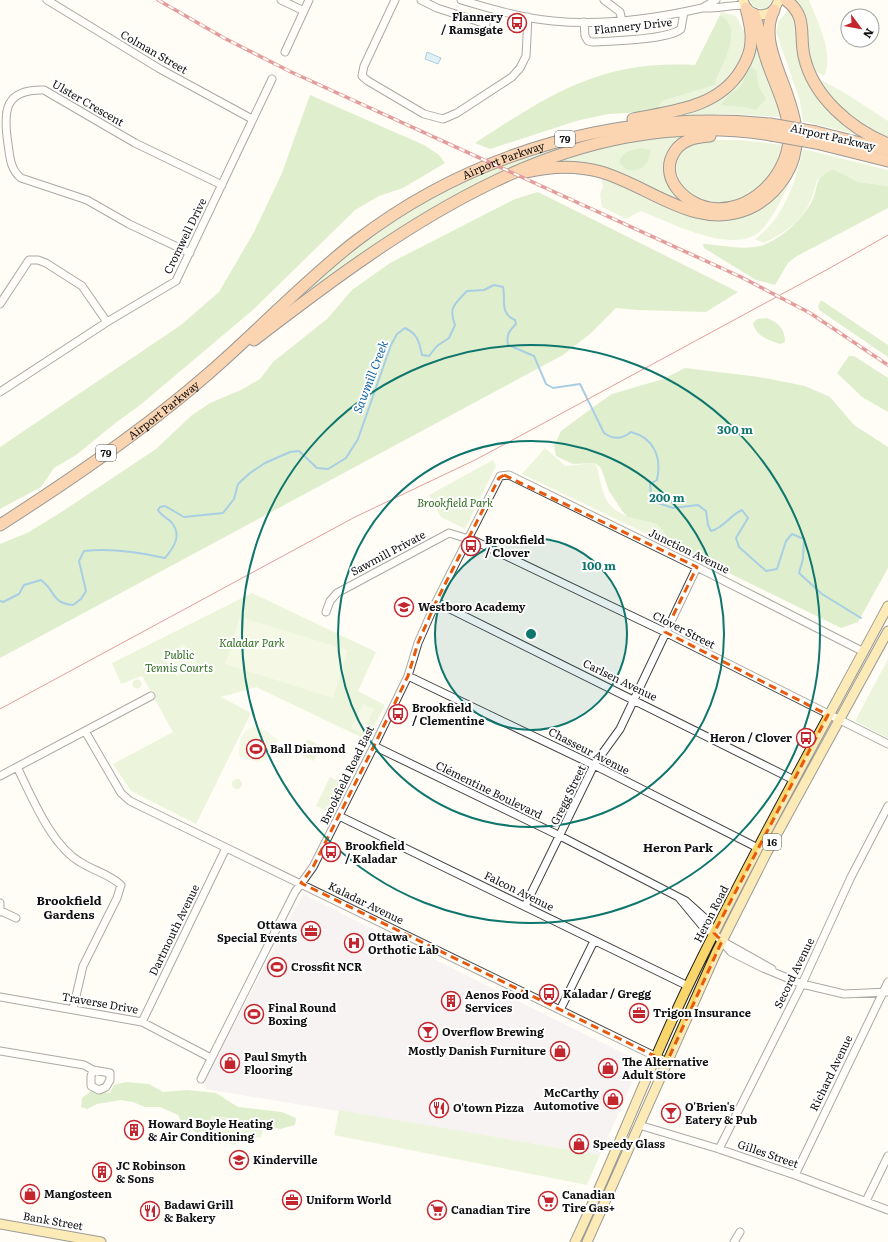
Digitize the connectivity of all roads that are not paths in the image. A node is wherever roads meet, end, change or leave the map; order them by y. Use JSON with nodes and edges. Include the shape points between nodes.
{"nodes":[{"id":1,"x":47,"y":0,"type":"edge"},
{"id":2,"x":281,"y":0,"type":"edge"},
{"id":3,"x":309,"y":0,"type":"edge"},
{"id":4,"x":395,"y":0,"type":"edge"},
{"id":5,"x":421,"y":0,"type":"edge"},
{"id":6,"x":461,"y":0,"type":"edge"},
{"id":7,"x":604,"y":0,"type":"edge"},
{"id":8,"x":716,"y":0,"type":"edge"},
{"id":9,"x":786,"y":0,"type":"edge"},
{"id":10,"x":777,"y":5,"type":"edge"},
{"id":11,"x":747,"y":7,"type":"edge"},
{"id":12,"x":702,"y":8,"type":"junction"},
{"id":13,"x":304,"y":11,"type":"junction"},
{"id":14,"x":684,"y":12,"type":"junction"},
{"id":15,"x":528,"y":17,"type":"junction"},
{"id":16,"x":622,"y":21,"type":"junction"},
{"id":17,"x":584,"y":22,"type":"junction"},
{"id":18,"x":486,"y":24,"type":"dead end"},
{"id":19,"x":285,"y":52,"type":"dead end"},
{"id":20,"x":272,"y":79,"type":"dead end"},
{"id":21,"x":252,"y":119,"type":"junction"},
{"id":22,"x":771,"y":135,"type":"junction"},
{"id":23,"x":888,"y":144,"type":"edge"},
{"id":24,"x":540,"y":146,"type":"junction"},
{"id":25,"x":888,"y":150,"type":"edge"},
{"id":26,"x":888,"y":161,"type":"edge"},
{"id":27,"x":492,"y":184,"type":"junction"},
{"id":28,"x":222,"y":185,"type":"junction"},
{"id":29,"x":190,"y":253,"type":"junction"},
{"id":30,"x":0,"y":304,"type":"edge"},
{"id":31,"x":107,"y":322,"type":"junction"},
{"id":32,"x":208,"y":374,"type":"junction"},
{"id":33,"x":0,"y":392,"type":"edge"},
{"id":34,"x":502,"y":475,"type":"joint"},
{"id":35,"x":0,"y":525,"type":"edge"},
{"id":36,"x":470,"y":538,"type":"junction"},
{"id":37,"x":697,"y":567,"type":"junction"},
{"id":38,"x":436,"y":602,"type":"junction"},
{"id":39,"x":888,"y":606,"type":"edge"},
{"id":40,"x":326,"y":612,"type":"dead end"},
{"id":41,"x":888,"y":631,"type":"edge"},
{"id":42,"x":666,"y":632,"type":"junction"},
{"id":43,"x":864,"y":652,"type":"junction"},
{"id":44,"x":408,"y":676,"type":"junction"},
{"id":45,"x":151,"y":696,"type":"dead end"},
{"id":46,"x":634,"y":699,"type":"junction"},
{"id":47,"x":828,"y":715,"type":"junction"},
{"id":48,"x":839,"y":720,"type":"junction"},
{"id":49,"x":85,"y":731,"type":"junction"},
{"id":50,"x":888,"y":744,"type":"edge"},
{"id":51,"x":374,"y":746,"type":"junction"},
{"id":52,"x":594,"y":765,"type":"junction"},
{"id":53,"x":17,"y":767,"type":"junction"},
{"id":54,"x":0,"y":776,"type":"edge"},
{"id":55,"x":794,"y":780,"type":"junction"},
{"id":56,"x":888,"y":806,"type":"edge"},
{"id":57,"x":339,"y":816,"type":"junction"},
{"id":58,"x":560,"y":836,"type":"junction"},
{"id":59,"x":226,"y":848,"type":"junction"},
{"id":60,"x":758,"y":848,"type":"junction"},
{"id":61,"x":301,"y":883,"type":"junction"},
{"id":62,"x":0,"y":903,"type":"edge"},
{"id":63,"x":525,"y":906,"type":"junction"},
{"id":64,"x":0,"y":912,"type":"edge"},
{"id":65,"x":16,"y":918,"type":"dead end"},
{"id":66,"x":714,"y":933,"type":"junction"},
{"id":67,"x":594,"y":941,"type":"junction"},
{"id":68,"x":722,"y":941,"type":"junction"},
{"id":69,"x":888,"y":982,"type":"edge"},
{"id":70,"x":802,"y":984,"type":"junction"},
{"id":71,"x":688,"y":986,"type":"junction"},
{"id":72,"x":886,"y":991,"type":"edge"},
{"id":73,"x":0,"y":997,"type":"edge"},
{"id":74,"x":73,"y":1009,"type":"junction"},
{"id":75,"x":560,"y":1010,"type":"junction"},
{"id":76,"x":142,"y":1022,"type":"junction"},
{"id":77,"x":0,"y":1050,"type":"edge"},
{"id":78,"x":656,"y":1057,"type":"junction"},
{"id":79,"x":211,"y":1058,"type":"junction"},
{"id":80,"x":667,"y":1062,"type":"junction"},
{"id":81,"x":93,"y":1070,"type":"dead end"},
{"id":82,"x":201,"y":1079,"type":"dead end"},
{"id":83,"x":639,"y":1125,"type":"junction"},
{"id":84,"x":719,"y":1149,"type":"junction"},
{"id":85,"x":888,"y":1156,"type":"edge"},
{"id":86,"x":795,"y":1175,"type":"junction"},
{"id":87,"x":866,"y":1200,"type":"junction"},
{"id":88,"x":888,"y":1210,"type":"edge"},
{"id":89,"x":0,"y":1224,"type":"edge"},
{"id":90,"x":740,"y":1232,"type":"dead end"},
{"id":91,"x":101,"y":1242,"type":"edge"},
{"id":92,"x":575,"y":1242,"type":"edge"},
{"id":93,"x":587,"y":1242,"type":"edge"},
{"id":94,"x":734,"y":1242,"type":"edge"}],
"edges":[{"from":1,"to":21,"type":"street","name":"Colman Street","via":[[160,69]]},
{"from":2,"to":13,"type":"street"},
{"from":3,"to":13,"type":"street"},
{"from":4,"to":15,"type":"street","via":[[364,66],[362,76],[424,114],[444,119],[512,77],[520,68],[526,56]]},
{"from":5,"to":18,"type":"street"},
{"from":6,"to":15,"type":"street","name":"Flannery Drive"},
{"from":7,"to":16,"type":"street","via":[[620,12]]},
{"from":8,"to":12,"type":"street","name":"Flannery Drive"},
{"from":9,"to":23,"type":"highway","via":[[799,13],[806,62],[824,95],[856,128]]},
{"from":10,"to":11,"type":"main road","via":[[766,15]]},
{"from":10,"to":27,"type":"highway","via":[[769,24],[772,46],[796,121],[796,148],[782,181],[767,198],[755,206],[728,215],[698,213],[609,175],[577,168],[537,170]]},
{"from":11,"to":12,"type":"street","name":"Flannery Drive","via":[[729,5]]},
{"from":11,"to":22,"type":"highway","via":[[760,31],[766,57],[788,120],[788,146],[782,167],[760,193],[738,204],[722,208],[709,208],[694,203],[678,190],[671,179],[669,168],[673,154],[688,140],[712,136]]},
{"from":11,"to":24,"type":"highway","via":[[751,35],[749,52],[734,80],[717,95],[689,108],[592,129]]},
{"from":12,"to":14,"type":"street","name":"Flannery Drive"},
{"from":13,"to":19,"type":"street"},
{"from":14,"to":16,"type":"street","name":"Flannery Drive"},
{"from":14,"to":17,"type":"street","name":"Flannery Drive","via":[[681,29],[675,34],[635,38],[588,41]]},
{"from":15,"to":17,"type":"street","name":"Flannery Drive"},
{"from":16,"to":17,"type":"street","name":"Flannery Drive"},
{"from":20,"to":21,"type":"street","name":"Cromwell Drive"},
{"from":21,"to":28,"type":"street","name":"Cromwell Drive"},
{"from":22,"to":26,"type":"highway","name":"Airport Parkway","number":"79","bridge":true},
{"from":22,"to":27,"type":"highway","name":"Airport Parkway","number":"79","via":[[701,130],[621,138],[543,160],[514,171]]},
{"from":24,"to":25,"type":"highway","name":"Airport Parkway","number":"79","bridge":true,"via":[[591,133],[654,123],[712,120],[770,124],[816,132]]},
{"from":24,"to":32,"type":"highway","name":"Airport Parkway","number":"79","via":[[450,181],[378,224],[325,267]]},
{"from":27,"to":32,"type":"highway","name":"Airport Parkway","number":"79","via":[[424,220],[375,251]]},
{"from":28,"to":29,"type":"street","name":"Cromwell Drive"},
{"from":28,"to":29,"type":"street","name":"Ulster Crescent","via":[[135,143],[44,90],[29,90],[16,96],[6,109],[4,124],[11,163],[15,173],[21,178],[87,200],[129,224]]},
{"from":29,"to":31,"type":"street","name":"Cromwell Drive","via":[[176,281]]},
{"from":30,"to":31,"type":"street","via":[[29,260],[38,260],[82,286]]},
{"from":31,"to":33,"type":"street","name":"Cromwell Drive"},
{"from":32,"to":35,"type":"highway","name":"Airport Parkway","number":"79","via":[[119,444]]},
{"from":34,"to":36,"type":"street","name":"Brookfield Road East"},
{"from":34,"to":37,"type":"street","name":"Junction Avenue","via":[[509,475]]},
{"from":36,"to":38,"type":"street","name":"Brookfield Road East"},
{"from":36,"to":40,"type":"street","name":"Sawmill Private","via":[[449,533],[337,593],[330,601]]},
{"from":36,"to":42,"type":"street","name":"Clover Street"},
{"from":37,"to":42,"type":"street","name":"Gregg Street"},
{"from":37,"to":43,"type":"street","name":"Junction Avenue"},
{"from":38,"to":44,"type":"street","name":"Brookfield Road East","via":[[418,643]]},
{"from":38,"to":46,"type":"street","name":"Carlsen Avenue"},
{"from":39,"to":43,"type":"main road","name":"Heron Road","number":"16"},
{"from":41,"to":48,"type":"main road","name":"Heron Road","number":"16"},
{"from":42,"to":46,"type":"street","name":"Gregg Street"},
{"from":42,"to":47,"type":"street","name":"Clover Street"},
{"from":43,"to":47,"type":"main road","name":"Heron Road","number":"16"},
{"from":44,"to":51,"type":"street","name":"Brookfield Road East"},
{"from":44,"to":52,"type":"street","name":"Chasseur Avenue"},
{"from":45,"to":49,"type":"street"},
{"from":46,"to":52,"type":"street","name":"Gregg Street","via":[[620,729]]},
{"from":46,"to":55,"type":"street","name":"Carlsen Avenue"},
{"from":47,"to":48,"type":"street","name":"Clover Street"},
{"from":47,"to":55,"type":"main road","name":"Heron Road","number":"16"},
{"from":48,"to":50,"type":"street","name":"Clover Street"},
{"from":48,"to":68,"type":"main road","name":"Heron Road","number":"16"},
{"from":49,"to":53,"type":"street"},
{"from":49,"to":59,"type":"street","name":"Kaladar Avenue","via":[[121,793],[130,801]]},
{"from":51,"to":57,"type":"street","name":"Brookfield Road East"},
{"from":51,"to":58,"type":"street","name":"Clémentine Boulevard"},
{"from":52,"to":58,"type":"street","name":"Gregg Street"},
{"from":52,"to":60,"type":"street","name":"Chasseur Avenue"},
{"from":53,"to":54,"type":"street"},
{"from":53,"to":74,"type":"street","via":[[58,841],[79,862],[113,877],[121,885],[83,966]]},
{"from":55,"to":60,"type":"main road","name":"Heron Road","number":"16"},
{"from":56,"to":70,"type":"street","name":"Secord Avenue","via":[[851,877]]},
{"from":57,"to":61,"type":"street","name":"Brookfield Road East","via":[[313,867]]},
{"from":57,"to":63,"type":"street","name":"Falcon Avenue"},
{"from":58,"to":63,"type":"street","name":"Gregg Street"},
{"from":58,"to":66,"type":"street","name":"Clémentine Boulevard","via":[[679,898],[704,928]]},
{"from":59,"to":61,"type":"street","name":"Kaladar Avenue"},
{"from":59,"to":76,"type":"street","name":"Dartmouth Avenue"},
{"from":60,"to":66,"type":"main road","name":"Heron Road","number":"16"},
{"from":61,"to":75,"type":"street","name":"Kaladar Avenue"},
{"from":61,"to":79,"type":"street","name":"Brookfield Road East"},
{"from":62,"to":64,"type":"street"},
{"from":63,"to":67,"type":"street","name":"Falcon Avenue"},
{"from":64,"to":65,"type":"street"},
{"from":66,"to":68,"type":"street","name":"Clémentine Boulevard"},
{"from":66,"to":71,"type":"main road","name":"Heron Road","number":"16"},
{"from":67,"to":71,"type":"street","name":"Falcon Avenue"},
{"from":67,"to":75,"type":"street"},
{"from":68,"to":70,"type":"street","name":"Clémentine Boulevard","via":[[730,952]]},
{"from":68,"to":80,"type":"main road","name":"Heron Road","number":"16"},
{"from":69,"to":72,"type":"street","name":"Richard Avenue"},
{"from":70,"to":72,"type":"street","name":"Clémentine Boulevard","via":[[844,994]]},
{"from":70,"to":84,"type":"street","name":"Secord Avenue"},
{"from":71,"to":78,"type":"main road","name":"Heron Road","number":"16"},
{"from":72,"to":86,"type":"street","name":"Richard Avenue"},
{"from":73,"to":74,"type":"street","name":"Traverse Drive"},
{"from":74,"to":76,"type":"street","name":"Traverse Drive"},
{"from":75,"to":78,"type":"street","name":"Kaladar Avenue"},
{"from":76,"to":79,"type":"street","name":"Traverse Drive"},
{"from":77,"to":81,"type":"street","via":[[84,1065]]},
{"from":78,"to":80,"type":"street","name":"Kaladar Avenue"},
{"from":78,"to":92,"type":"main road","name":"Heron Road","number":"16"},
{"from":79,"to":82,"type":"street","name":"Brookfield Road East"},
{"from":80,"to":83,"type":"main road","name":"Heron Road","number":"16"},
{"from":83,"to":84,"type":"street","name":"Gilles Street"},
{"from":83,"to":93,"type":"main road","name":"Heron Road","number":"16"},
{"from":84,"to":86,"type":"street","name":"Gilles Street"},
{"from":85,"to":87,"type":"street"},
{"from":86,"to":87,"type":"street","name":"Gilles Street"},
{"from":87,"to":88,"type":"street","name":"Gilles Street"},
{"from":89,"to":91,"type":"main road","name":"Bank Street"},
{"from":90,"to":94,"type":"street"}]}
